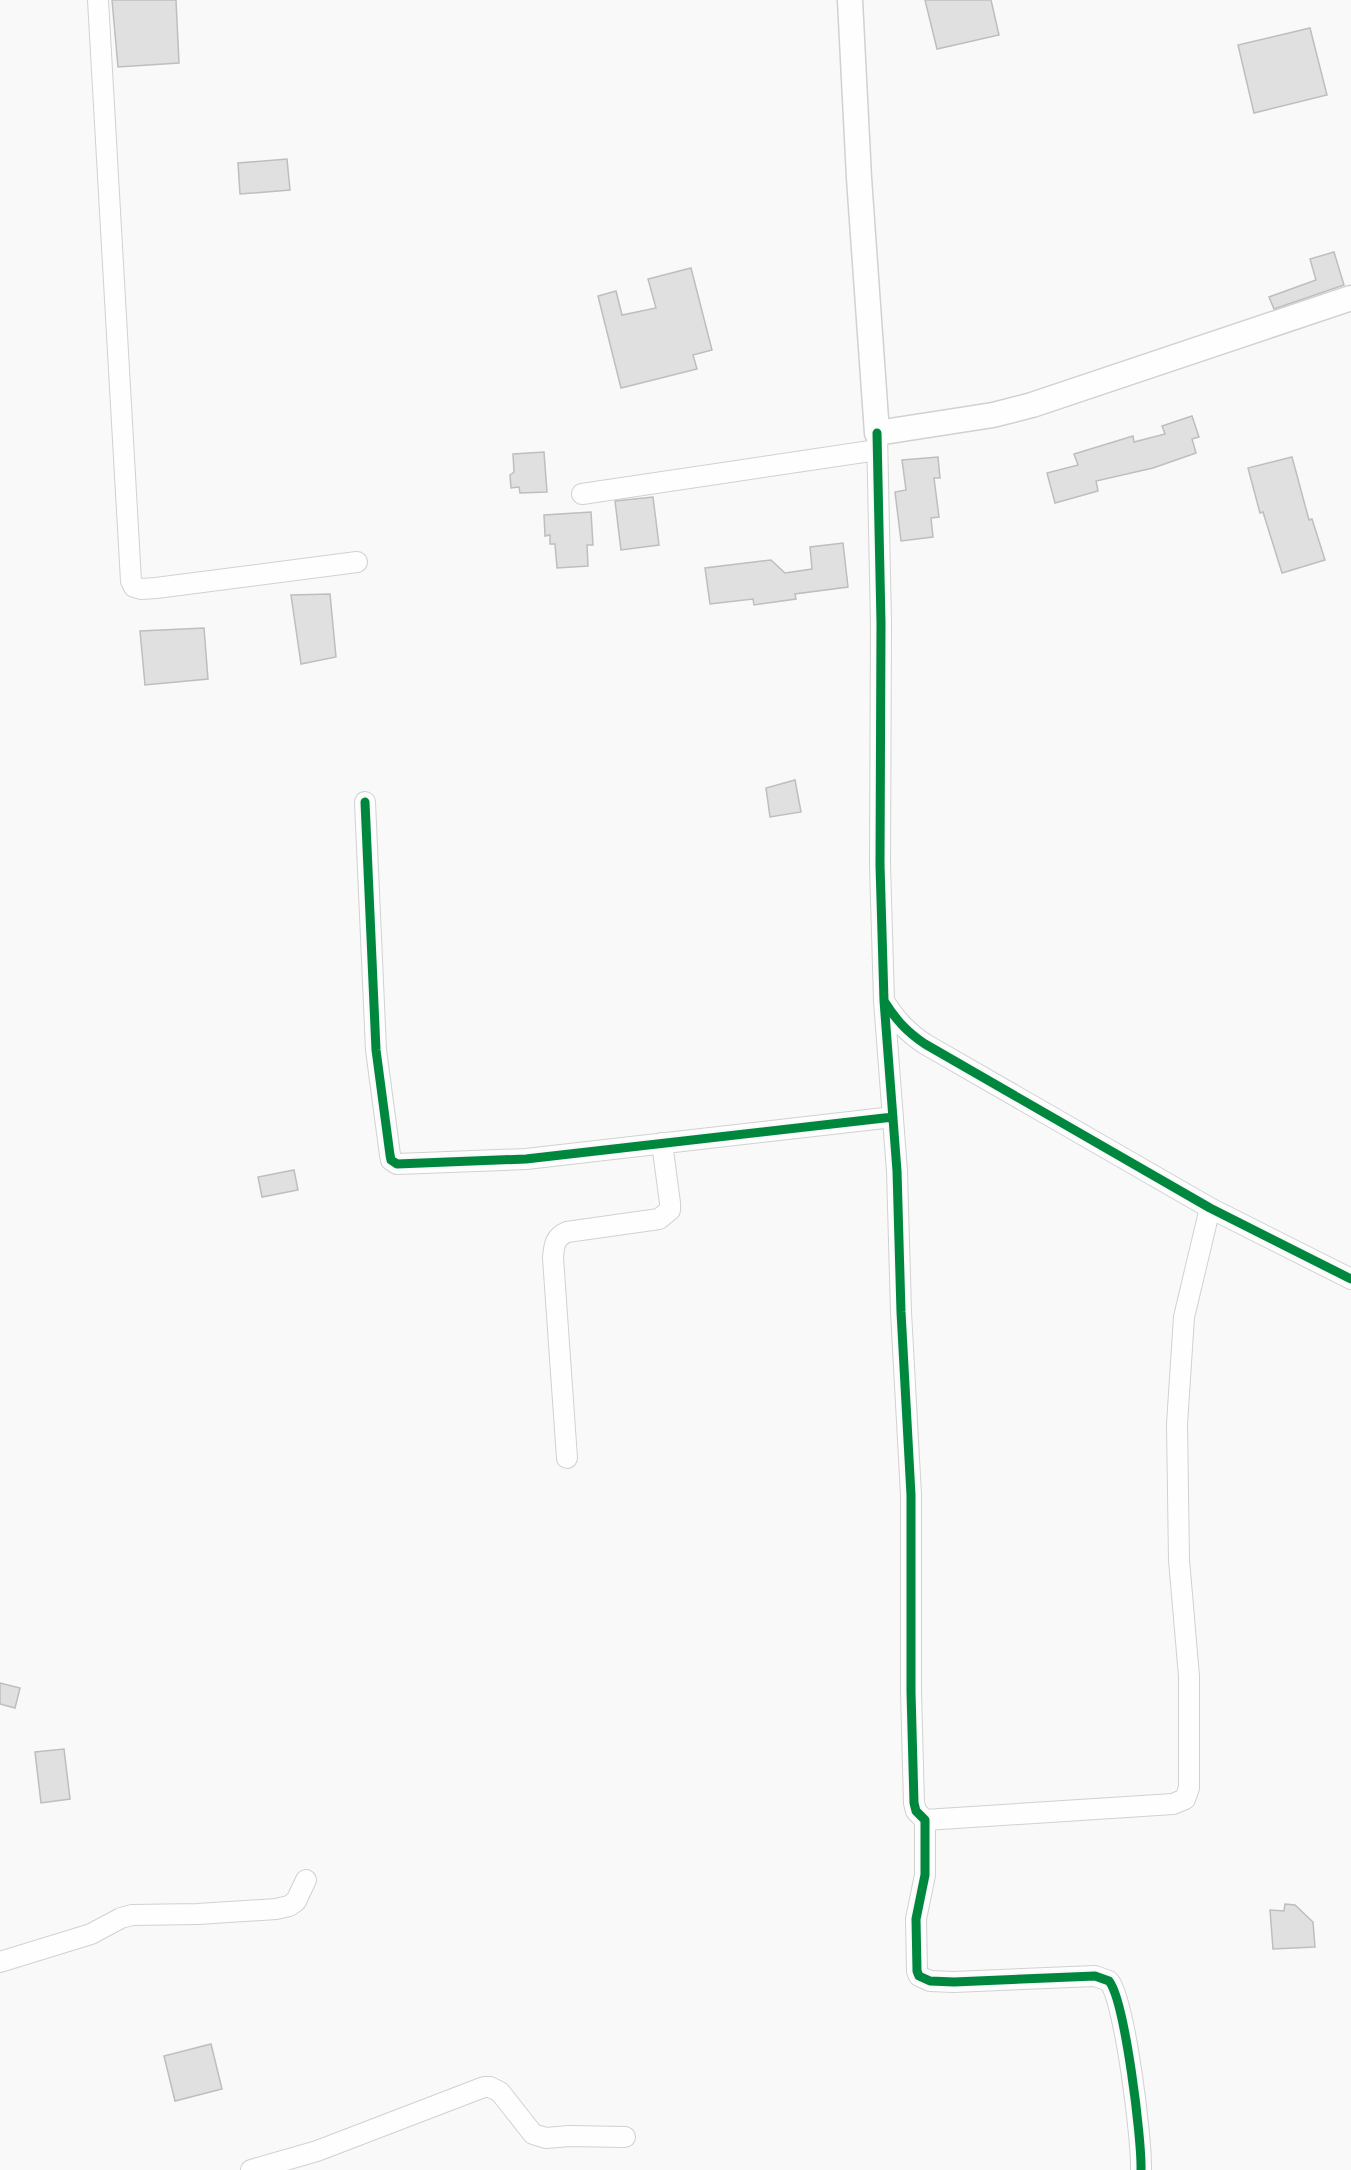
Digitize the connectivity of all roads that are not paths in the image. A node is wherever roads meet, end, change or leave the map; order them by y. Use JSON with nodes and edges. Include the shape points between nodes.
{"nodes":[{"id":1,"x":98,"y":0,"type":"edge"},
{"id":2,"x":850,"y":0,"type":"edge"},
{"id":3,"x":1351,"y":298,"type":"edge"},
{"id":4,"x":877,"y":441,"type":"junction"},
{"id":5,"x":582,"y":494,"type":"dead end"},
{"id":6,"x":357,"y":562,"type":"dead end"},
{"id":7,"x":365,"y":802,"type":"dead end"},
{"id":8,"x":884,"y":1001,"type":"junction"},
{"id":9,"x":893,"y":1117,"type":"junction"},
{"id":10,"x":662,"y":1143,"type":"junction"},
{"id":11,"x":1210,"y":1208,"type":"junction"},
{"id":12,"x":1351,"y":1279,"type":"edge"},
{"id":13,"x":567,"y":1458,"type":"dead end"},
{"id":14,"x":925,"y":1820,"type":"junction"},
{"id":15,"x":306,"y":1880,"type":"dead end"},
{"id":16,"x":0,"y":1962,"type":"edge"},
{"id":17,"x":625,"y":2137,"type":"dead end"},
{"id":18,"x":251,"y":2170,"type":"edge"},
{"id":19,"x":1141,"y":2170,"type":"edge"}],
"edges":[{"from":1,"to":6,"type":"street","via":[[131,581],[141,589],[156,588]]},
{"from":2,"to":4,"type":"main road"},
{"from":3,"to":4,"type":"main road","via":[[1032,405]]},
{"from":4,"to":5,"type":"street"},
{"from":4,"to":8,"type":"street"},
{"from":7,"to":10,"type":"street","via":[[376,1050],[392,1160],[405,1164],[525,1159]]},
{"from":8,"to":9,"type":"street"},
{"from":8,"to":11,"type":"street","via":[[908,1033],[925,1044]]},
{"from":9,"to":10,"type":"street"},
{"from":9,"to":14,"type":"street","via":[[911,1495],[914,1803]]},
{"from":10,"to":13,"type":"street","via":[[670,1203],[667,1214],[659,1219],[567,1232],[560,1235],[554,1247]]},
{"from":11,"to":12,"type":"street"},
{"from":11,"to":14,"type":"street","via":[[1184,1317],[1177,1424],[1179,1560],[1189,1676],[1189,1788],[1185,1799],[1173,1804]]},
{"from":14,"to":19,"type":"street","via":[[925,1875],[915,1941],[919,1976],[930,1981],[954,1982],[1095,1976],[1109,1981],[1117,1996],[1127,2050]]},
{"from":15,"to":16,"type":"street","via":[[290,1906],[132,1915],[91,1935]]},
{"from":17,"to":18,"type":"street","via":[[546,2138],[533,2134],[500,2092],[484,2087],[317,2151]]}]}
